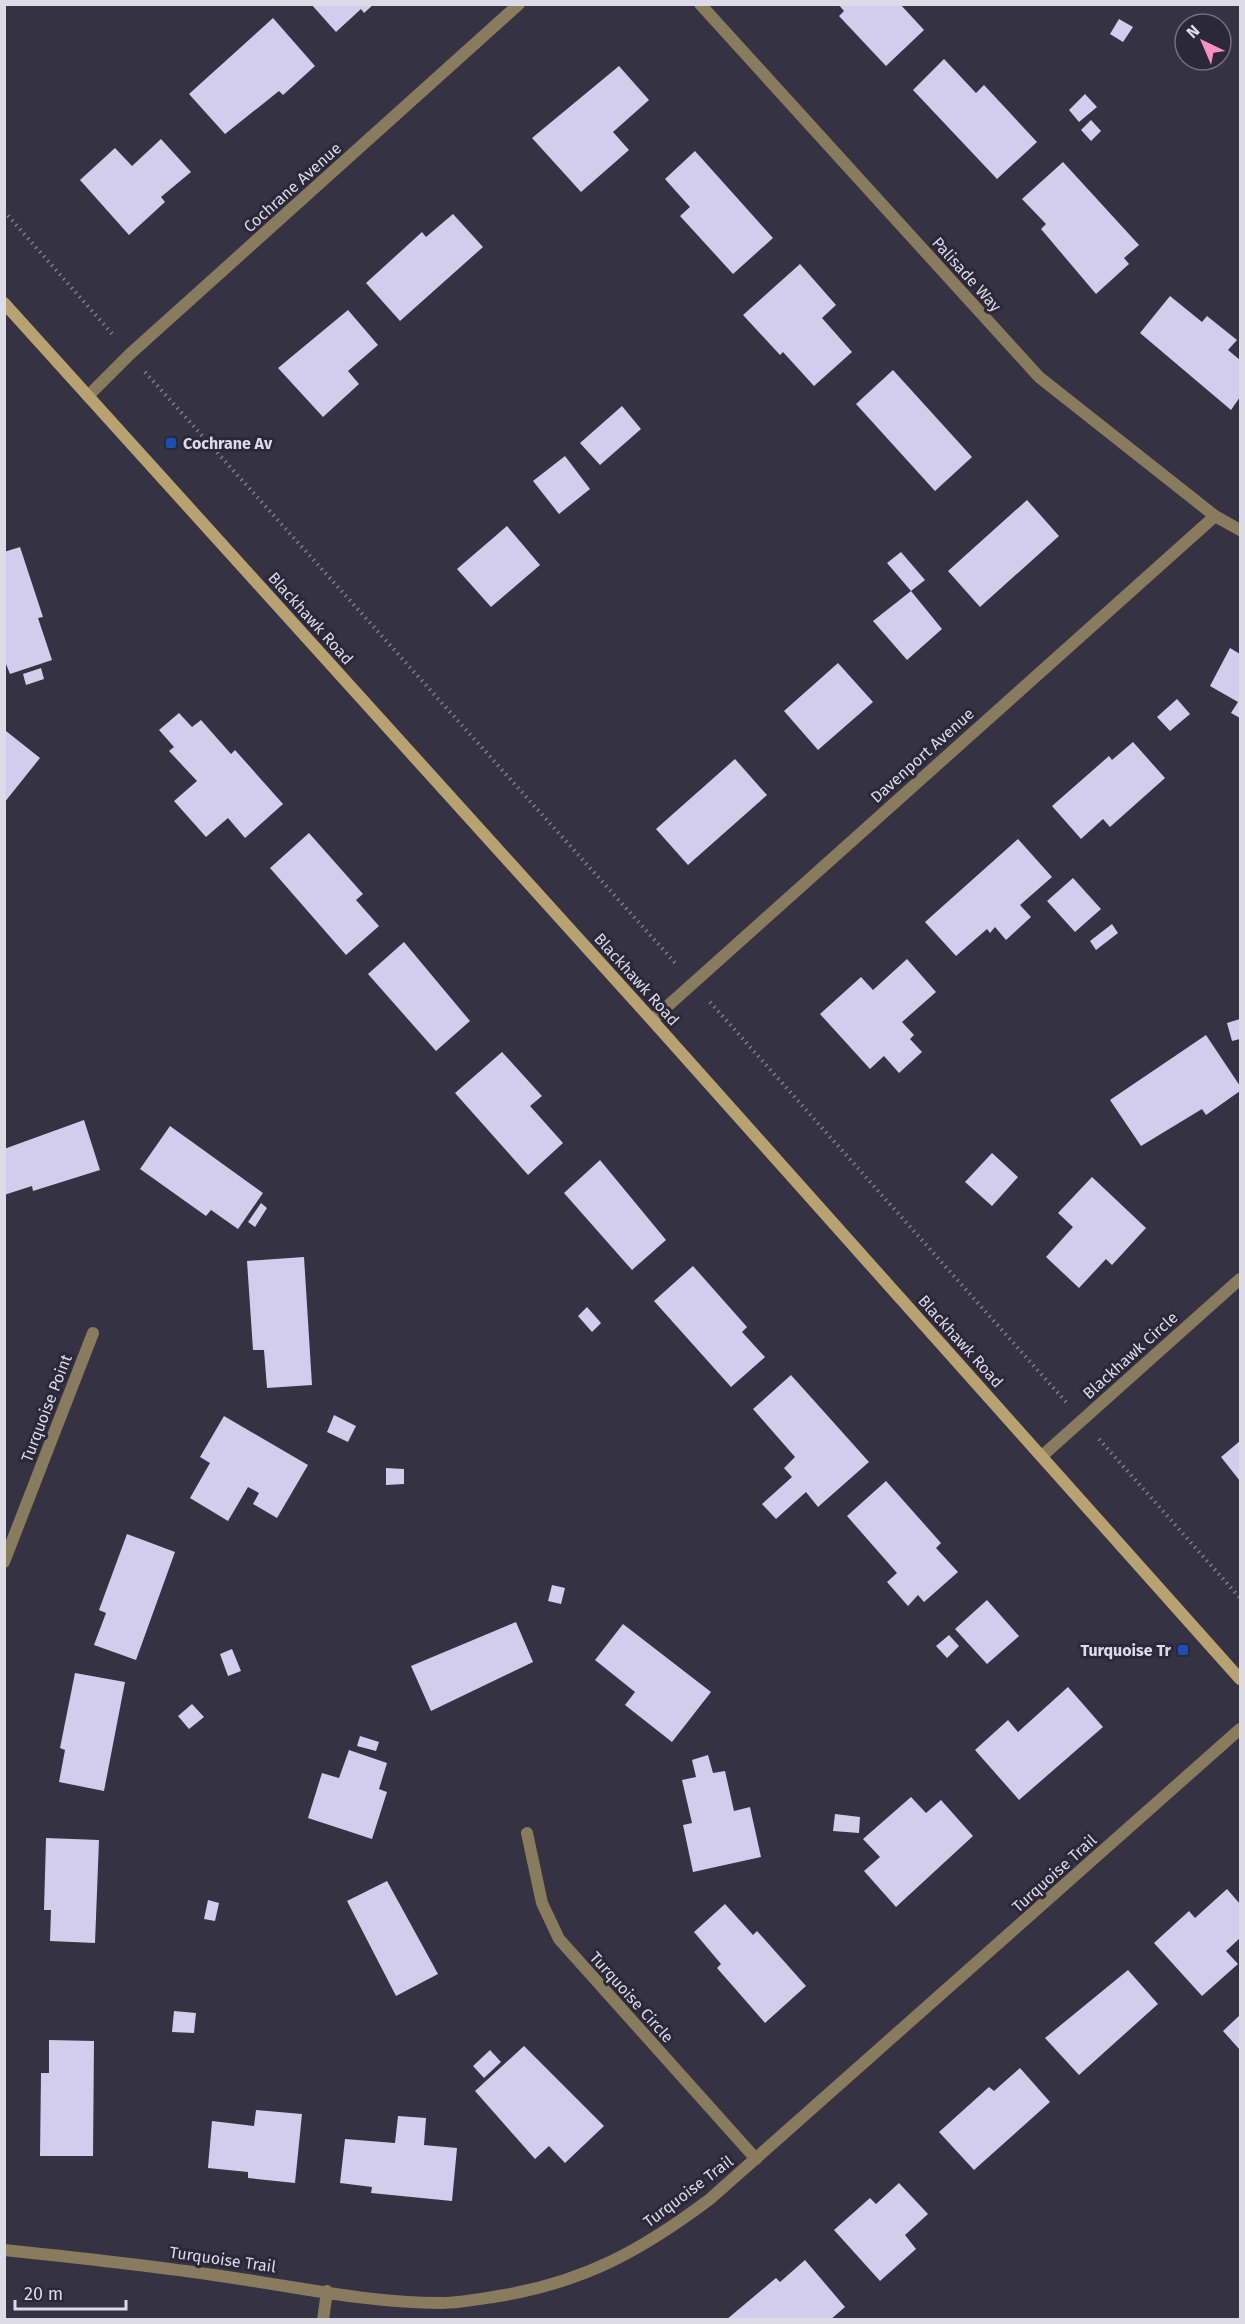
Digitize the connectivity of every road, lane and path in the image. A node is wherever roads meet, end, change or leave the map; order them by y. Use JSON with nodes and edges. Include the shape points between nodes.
{"nodes":[{"id":1,"x":519,"y":4,"type":"edge"},
{"id":2,"x":700,"y":4,"type":"edge"},
{"id":3,"x":4,"y":211,"type":"edge"},
{"id":4,"x":4,"y":303,"type":"edge"},
{"id":5,"x":130,"y":354,"type":"junction"},
{"id":6,"x":88,"y":396,"type":"junction"},
{"id":7,"x":1215,"y":516,"type":"junction"},
{"id":8,"x":1240,"y":530,"type":"edge"},
{"id":9,"x":692,"y":983,"type":"junction"},
{"id":10,"x":652,"y":1020,"type":"junction"},
{"id":11,"x":1240,"y":1279,"type":"edge"},
{"id":12,"x":93,"y":1333,"type":"dead end"},
{"id":13,"x":1082,"y":1420,"type":"junction"},
{"id":14,"x":1042,"y":1456,"type":"junction"},
{"id":15,"x":4,"y":1562,"type":"edge"},
{"id":16,"x":1240,"y":1598,"type":"edge"},
{"id":17,"x":1240,"y":1679,"type":"edge"},
{"id":18,"x":1240,"y":1729,"type":"edge"},
{"id":19,"x":526,"y":1833,"type":"dead end"},
{"id":20,"x":756,"y":2159,"type":"junction"},
{"id":21,"x":4,"y":2250,"type":"edge"},
{"id":22,"x":327,"y":2291,"type":"junction"},
{"id":23,"x":323,"y":2319,"type":"edge"}],
"edges":[{"from":1,"to":5,"type":"street","name":"Cochrane Avenue"},
{"from":2,"to":7,"type":"street","name":"Palisade Way","via":[[1039,377]]},
{"from":3,"to":5,"type":"path"},
{"from":4,"to":6,"type":"street","name":"Blackhawk Road"},
{"from":5,"to":6,"type":"street","name":"Cochrane Avenue"},
{"from":5,"to":9,"type":"path"},
{"from":6,"to":10,"type":"street","name":"Blackhawk Road"},
{"from":7,"to":8,"type":"street","name":"Palisade Way"},
{"from":7,"to":9,"type":"street","name":"Davenport Avenue"},
{"from":9,"to":10,"type":"street","name":"Davenport Avenue"},
{"from":9,"to":13,"type":"path"},
{"from":10,"to":14,"type":"street","name":"Blackhawk Road"},
{"from":11,"to":13,"type":"street","name":"Blackhawk Circle"},
{"from":12,"to":15,"type":"street","name":"Turquoise Point"},
{"from":13,"to":14,"type":"street","name":"Blackhawk Circle"},
{"from":13,"to":16,"type":"path"},
{"from":14,"to":17,"type":"street","name":"Blackhawk Road"},
{"from":18,"to":20,"type":"street","name":"Turquoise Trail"},
{"from":19,"to":20,"type":"street","name":"Turquoise Circle","via":[[542,1903],[559,1939]]},
{"from":20,"to":22,"type":"street","name":"Turquoise Trail","via":[[711,2199],[656,2237],[598,2269],[558,2284],[474,2301],[441,2303]]},
{"from":21,"to":22,"type":"street","name":"Turquoise Trail","via":[[179,2269]]},
{"from":22,"to":23,"type":"street"}]}
